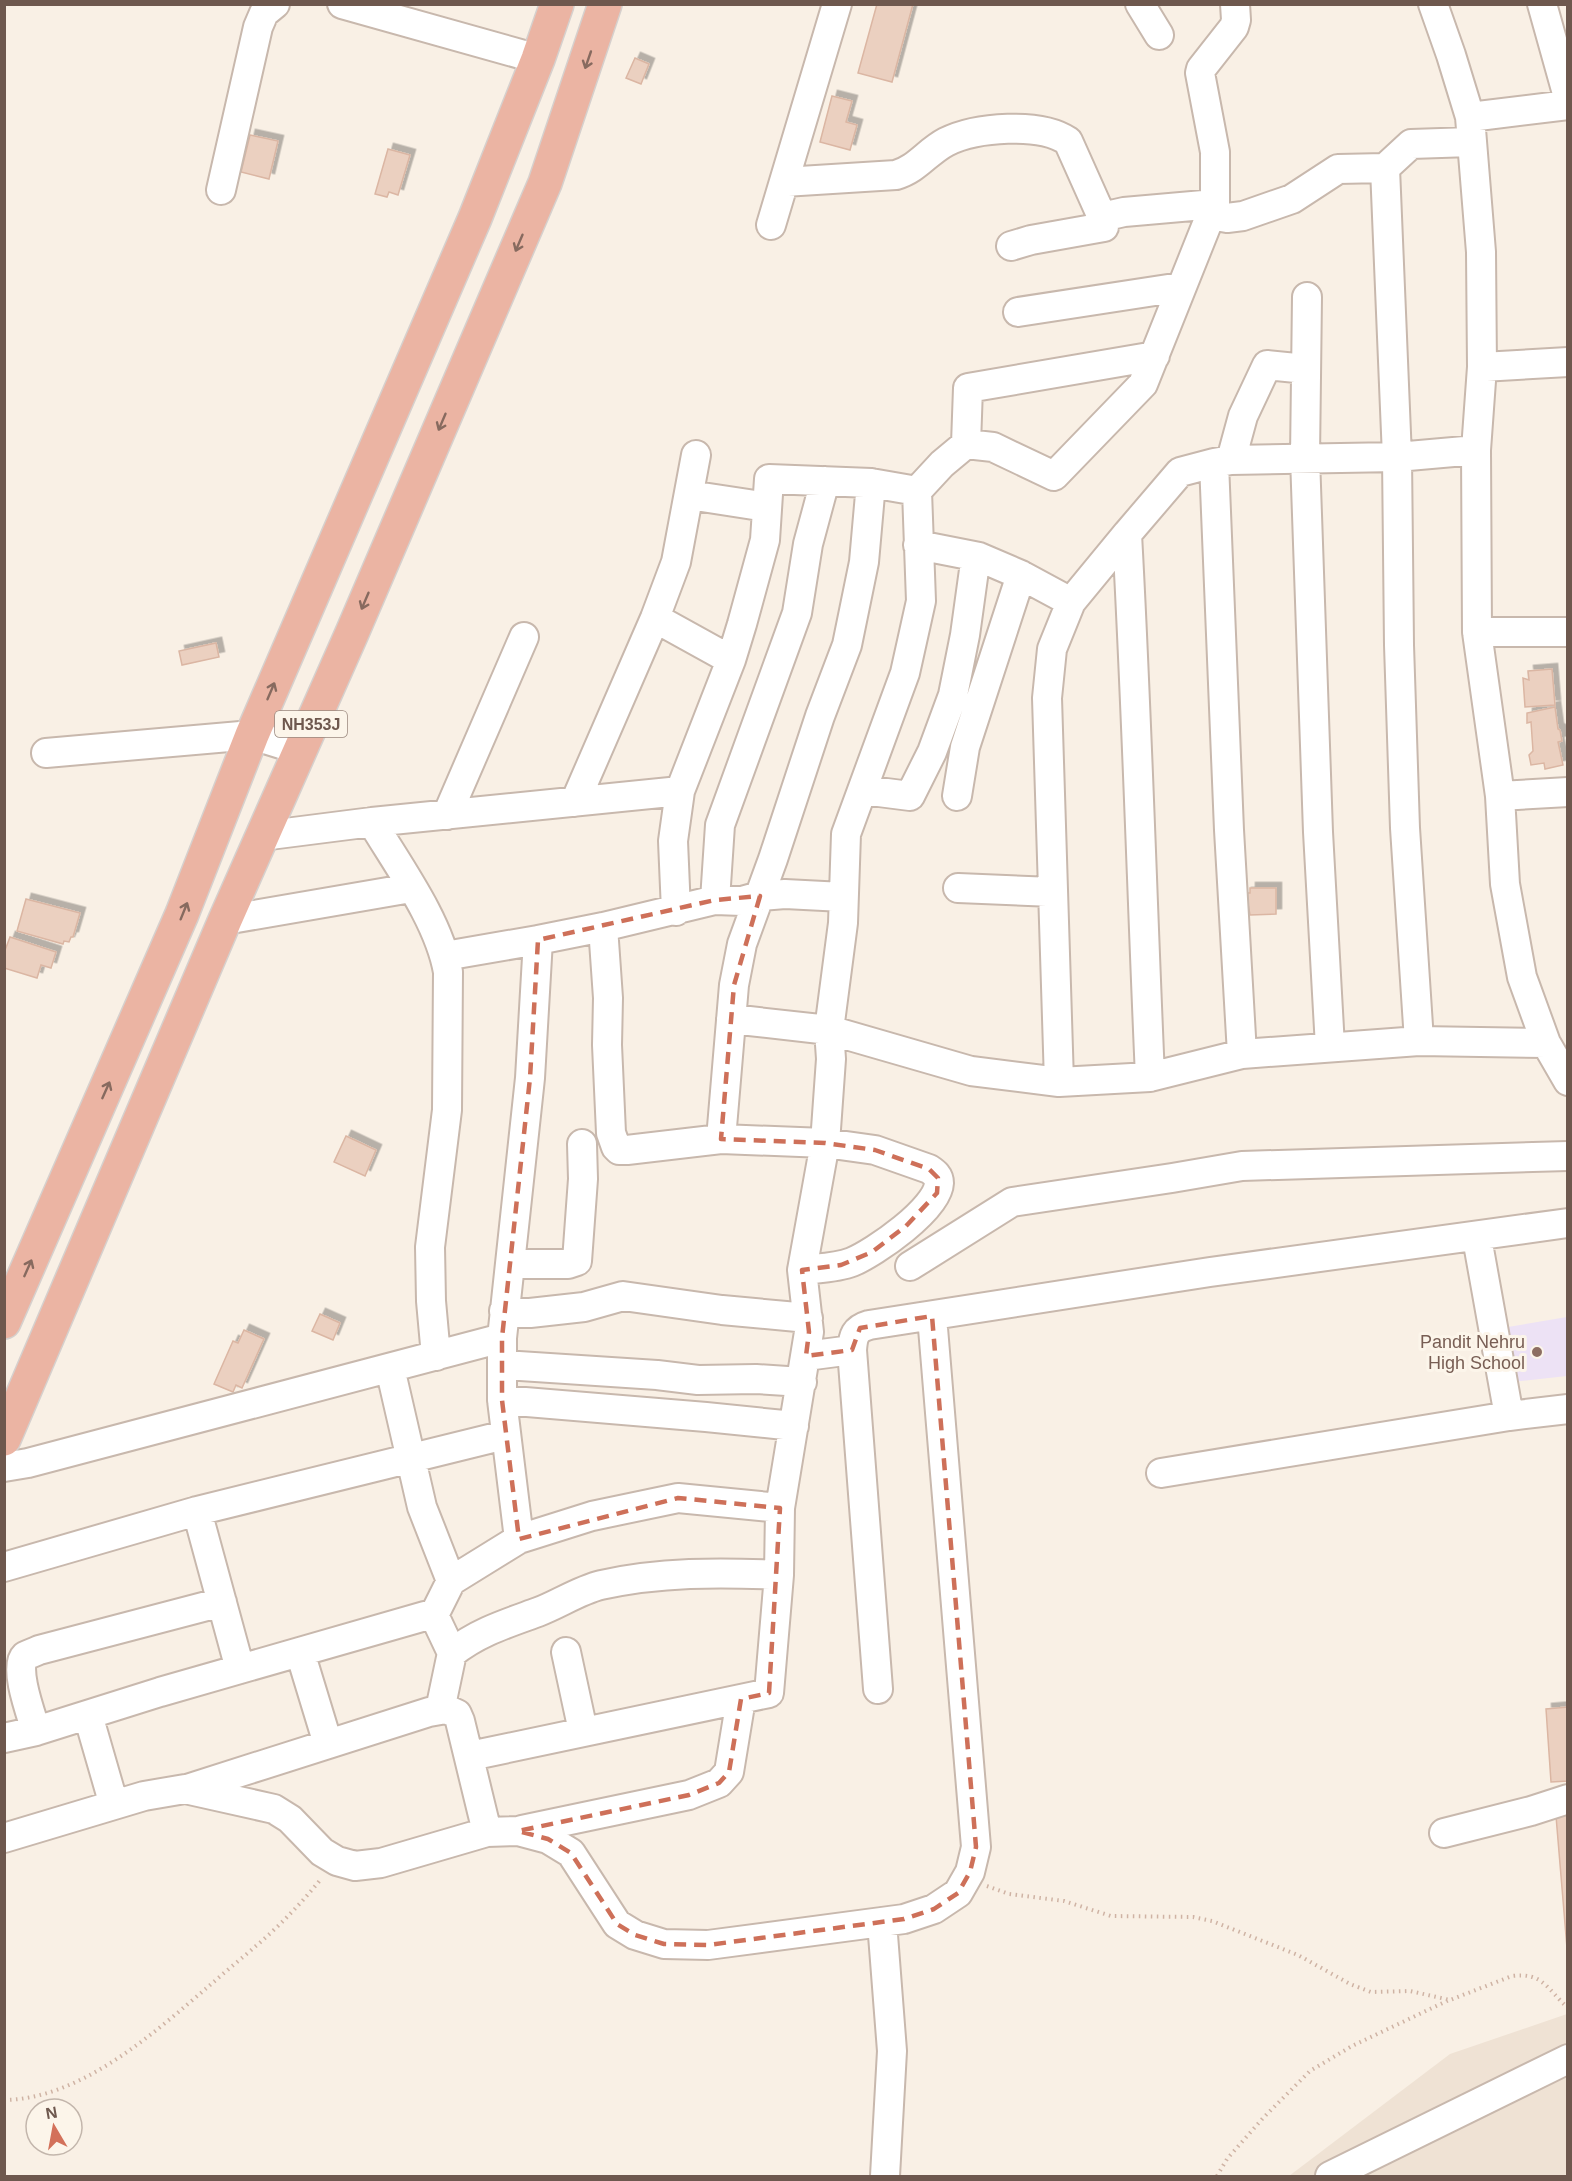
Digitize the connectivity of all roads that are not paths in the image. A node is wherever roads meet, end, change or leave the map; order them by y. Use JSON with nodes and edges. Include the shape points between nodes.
{"nodes":[{"id":1,"x":275,"y":4,"type":"edge"},
{"id":2,"x":342,"y":4,"type":"edge"},
{"id":3,"x":556,"y":4,"type":"edge"},
{"id":4,"x":605,"y":4,"type":"edge"},
{"id":5,"x":837,"y":4,"type":"edge"},
{"id":6,"x":1140,"y":4,"type":"edge"},
{"id":7,"x":1235,"y":4,"type":"edge"},
{"id":8,"x":1433,"y":4,"type":"edge"},
{"id":9,"x":1542,"y":4,"type":"edge"},
{"id":10,"x":1159,"y":35,"type":"dead end"},
{"id":11,"x":538,"y":59,"type":"junction"},
{"id":12,"x":1568,"y":97,"type":"edge"},
{"id":13,"x":1568,"y":105,"type":"edge"},
{"id":14,"x":1470,"y":130,"type":"junction"},
{"id":15,"x":1385,"y":168,"type":"junction"},
{"id":16,"x":784,"y":182,"type":"junction"},
{"id":17,"x":221,"y":190,"type":"dead end"},
{"id":18,"x":1212,"y":210,"type":"junction"},
{"id":19,"x":1102,"y":217,"type":"junction"},
{"id":20,"x":771,"y":225,"type":"dead end"},
{"id":21,"x":1011,"y":246,"type":"dead end"},
{"id":22,"x":1181,"y":287,"type":"junction"},
{"id":23,"x":1307,"y":297,"type":"dead end"},
{"id":24,"x":1018,"y":312,"type":"dead end"},
{"id":25,"x":1155,"y":356,"type":"junction"},
{"id":26,"x":1568,"y":362,"type":"edge"},
{"id":27,"x":1482,"y":367,"type":"junction"},
{"id":28,"x":1306,"y":369,"type":"junction"},
{"id":29,"x":966,"y":444,"type":"junction"},
{"id":30,"x":1476,"y":450,"type":"junction"},
{"id":31,"x":696,"y":455,"type":"dead end"},
{"id":32,"x":1305,"y":457,"type":"junction"},
{"id":33,"x":1397,"y":457,"type":"junction"},
{"id":34,"x":1223,"y":462,"type":"junction"},
{"id":35,"x":825,"y":481,"type":"junction"},
{"id":36,"x":871,"y":483,"type":"junction"},
{"id":37,"x":917,"y":491,"type":"junction"},
{"id":38,"x":689,"y":495,"type":"junction"},
{"id":39,"x":767,"y":507,"type":"junction"},
{"id":40,"x":1127,"y":534,"type":"junction"},
{"id":41,"x":918,"y":545,"type":"junction"},
{"id":42,"x":979,"y":557,"type":"junction"},
{"id":43,"x":1021,"y":575,"type":"junction"},
{"id":44,"x":1071,"y":602,"type":"junction"},
{"id":45,"x":655,"y":618,"type":"junction"},
{"id":46,"x":1477,"y":632,"type":"junction"},
{"id":47,"x":1568,"y":632,"type":"edge"},
{"id":48,"x":525,"y":637,"type":"dead end"},
{"id":49,"x":731,"y":660,"type":"junction"},
{"id":50,"x":252,"y":735,"type":"junction"},
{"id":51,"x":300,"y":750,"type":"junction"},
{"id":52,"x":46,"y":753,"type":"dead end"},
{"id":53,"x":862,"y":790,"type":"junction"},
{"id":54,"x":680,"y":791,"type":"junction"},
{"id":55,"x":1568,"y":792,"type":"edge"},
{"id":56,"x":957,"y":796,"type":"dead end"},
{"id":57,"x":1500,"y":796,"type":"junction"},
{"id":58,"x":575,"y":802,"type":"junction"},
{"id":59,"x":447,"y":815,"type":"junction"},
{"id":60,"x":372,"y":822,"type":"junction"},
{"id":61,"x":262,"y":836,"type":"junction"},
{"id":62,"x":411,"y":888,"type":"junction"},
{"id":63,"x":958,"y":888,"type":"dead end"},
{"id":64,"x":1053,"y":892,"type":"junction"},
{"id":65,"x":760,"y":896,"type":"junction"},
{"id":66,"x":843,"y":897,"type":"junction"},
{"id":67,"x":715,"y":900,"type":"junction"},
{"id":68,"x":676,"y":911,"type":"junction"},
{"id":69,"x":225,"y":920,"type":"junction"},
{"id":70,"x":603,"y":927,"type":"junction"},
{"id":71,"x":538,"y":939,"type":"junction"},
{"id":72,"x":445,"y":956,"type":"junction"},
{"id":73,"x":731,"y":1019,"type":"junction"},
{"id":74,"x":829,"y":1030,"type":"junction"},
{"id":75,"x":1419,"y":1041,"type":"junction"},
{"id":76,"x":1546,"y":1043,"type":"junction"},
{"id":77,"x":1330,"y":1047,"type":"junction"},
{"id":78,"x":1242,"y":1054,"type":"junction"},
{"id":79,"x":1150,"y":1077,"type":"junction"},
{"id":80,"x":1568,"y":1081,"type":"edge"},
{"id":81,"x":1059,"y":1082,"type":"junction"},
{"id":82,"x":721,"y":1139,"type":"junction"},
{"id":83,"x":825,"y":1143,"type":"junction"},
{"id":84,"x":582,"y":1144,"type":"dead end"},
{"id":85,"x":1568,"y":1156,"type":"edge"},
{"id":86,"x":1568,"y":1223,"type":"edge"},
{"id":87,"x":1479,"y":1250,"type":"dead end"},
{"id":88,"x":510,"y":1264,"type":"junction"},
{"id":89,"x":910,"y":1266,"type":"dead end"},
{"id":90,"x":802,"y":1270,"type":"junction"},
{"id":91,"x":933,"y":1316,"type":"junction"},
{"id":92,"x":808,"y":1318,"type":"junction"},
{"id":93,"x":4,"y":1322,"type":"edge"},
{"id":94,"x":503,"y":1338,"type":"junction"},
{"id":95,"x":852,"y":1350,"type":"junction"},
{"id":96,"x":436,"y":1356,"type":"junction"},
{"id":97,"x":390,"y":1368,"type":"junction"},
{"id":98,"x":804,"y":1369,"type":"junction"},
{"id":99,"x":502,"y":1400,"type":"junction"},
{"id":100,"x":1568,"y":1409,"type":"edge"},
{"id":101,"x":1509,"y":1416,"type":"junction"},
{"id":102,"x":794,"y":1426,"type":"junction"},
{"id":103,"x":505,"y":1435,"type":"junction"},
{"id":104,"x":4,"y":1439,"type":"edge"},
{"id":105,"x":410,"y":1459,"type":"junction"},
{"id":106,"x":4,"y":1467,"type":"edge"},
{"id":107,"x":1161,"y":1473,"type":"dead end"},
{"id":108,"x":780,"y":1508,"type":"junction"},
{"id":109,"x":197,"y":1511,"type":"junction"},
{"id":110,"x":519,"y":1539,"type":"junction"},
{"id":111,"x":4,"y":1567,"type":"edge"},
{"id":112,"x":779,"y":1575,"type":"junction"},
{"id":113,"x":451,"y":1581,"type":"junction"},
{"id":114,"x":222,"y":1602,"type":"junction"},
{"id":115,"x":434,"y":1615,"type":"junction"},
{"id":116,"x":300,"y":1652,"type":"junction"},
{"id":117,"x":566,"y":1652,"type":"dead end"},
{"id":118,"x":452,"y":1653,"type":"junction"},
{"id":119,"x":240,"y":1669,"type":"junction"},
{"id":120,"x":878,"y":1689,"type":"dead end"},
{"id":121,"x":741,"y":1699,"type":"junction"},
{"id":122,"x":440,"y":1710,"type":"junction"},
{"id":123,"x":88,"y":1715,"type":"junction"},
{"id":124,"x":36,"y":1731,"type":"junction"},
{"id":125,"x":583,"y":1731,"type":"junction"},
{"id":126,"x":4,"y":1738,"type":"edge"},
{"id":127,"x":328,"y":1744,"type":"junction"},
{"id":128,"x":470,"y":1756,"type":"junction"},
{"id":129,"x":185,"y":1789,"type":"junction"},
{"id":130,"x":1568,"y":1799,"type":"edge"},
{"id":131,"x":114,"y":1805,"type":"junction"},
{"id":132,"x":518,"y":1831,"type":"junction"},
{"id":133,"x":487,"y":1832,"type":"junction"},
{"id":134,"x":1444,"y":1833,"type":"dead end"},
{"id":135,"x":4,"y":1838,"type":"edge"},
{"id":136,"x":882,"y":1922,"type":"junction"},
{"id":137,"x":1568,"y":2059,"type":"edge"},
{"id":138,"x":885,"y":2176,"type":"edge"},
{"id":139,"x":1330,"y":2176,"type":"edge"}],
"edges":[{"from":1,"to":17,"type":"street","via":[[264,13],[258,27]]},
{"from":2,"to":11,"type":"street"},
{"from":3,"to":11,"type":"highway","number":"NH353J"},
{"from":4,"to":51,"type":"highway","number":"NH353J","one_way":true,"via":[[544,183]]},
{"from":5,"to":16,"type":"street"},
{"from":6,"to":10,"type":"street"},
{"from":7,"to":18,"type":"street","via":[[1234,27],[1200,74],[1215,152]]},
{"from":8,"to":14,"type":"street"},
{"from":9,"to":12,"type":"street"},
{"from":50,"to":11,"type":"highway","number":"NH353J","one_way":true,"via":[[475,218]]},
{"from":13,"to":14,"type":"street"},
{"from":14,"to":15,"type":"street","via":[[1411,144]]},
{"from":14,"to":27,"type":"street","via":[[1481,252]]},
{"from":15,"to":18,"type":"street","via":[[1338,169],[1292,199],[1243,216],[1227,218]]},
{"from":15,"to":33,"type":"street"},
{"from":16,"to":19,"type":"street","via":[[896,176],[961,136],[1033,130],[1059,135],[1068,141]]},
{"from":16,"to":20,"type":"street"},
{"from":18,"to":19,"type":"street","via":[[1124,212]]},
{"from":18,"to":22,"type":"street"},
{"from":19,"to":21,"type":"street","via":[[1104,226]]},
{"from":22,"to":24,"type":"street"},
{"from":22,"to":25,"type":"street"},
{"from":23,"to":28,"type":"street"},
{"from":25,"to":29,"type":"street","via":[[968,388]]},
{"from":25,"to":29,"type":"street","via":[[1143,384],[1054,476],[993,447]]},
{"from":26,"to":27,"type":"street"},
{"from":27,"to":30,"type":"street"},
{"from":28,"to":32,"type":"street"},
{"from":28,"to":34,"type":"street","via":[[1267,365]]},
{"from":29,"to":37,"type":"street"},
{"from":30,"to":33,"type":"street"},
{"from":30,"to":46,"type":"street"},
{"from":31,"to":38,"type":"street"},
{"from":32,"to":33,"type":"street"},
{"from":32,"to":34,"type":"street"},
{"from":32,"to":77,"type":"street"},
{"from":33,"to":75,"type":"street","via":[[1398,645]]},
{"from":34,"to":40,"type":"street","via":[[1180,472]]},
{"from":34,"to":78,"type":"street","via":[[1229,830]]},
{"from":35,"to":36,"type":"street"},
{"from":35,"to":39,"type":"street","via":[[770,479]]},
{"from":35,"to":67,"type":"street","via":[[808,544],[797,613],[720,825]]},
{"from":36,"to":37,"type":"street"},
{"from":36,"to":65,"type":"street","via":[[864,562],[847,645]]},
{"from":37,"to":41,"type":"street"},
{"from":38,"to":39,"type":"street"},
{"from":38,"to":45,"type":"street","via":[[676,562]]},
{"from":39,"to":49,"type":"street","via":[[765,540]]},
{"from":40,"to":44,"type":"street"},
{"from":40,"to":79,"type":"street"},
{"from":41,"to":42,"type":"street"},
{"from":41,"to":53,"type":"street","via":[[921,601],[904,673]]},
{"from":42,"to":43,"type":"street"},
{"from":42,"to":53,"type":"street","via":[[952,695],[932,752],[910,796]]},
{"from":43,"to":44,"type":"street"},
{"from":43,"to":56,"type":"street","via":[[965,747]]},
{"from":44,"to":64,"type":"street","via":[[1052,649],[1048,672]]},
{"from":45,"to":49,"type":"street"},
{"from":45,"to":58,"type":"street"},
{"from":46,"to":47,"type":"street"},
{"from":46,"to":57,"type":"street"},
{"from":48,"to":59,"type":"street"},
{"from":49,"to":54,"type":"street"},
{"from":50,"to":51,"type":"street"},
{"from":50,"to":52,"type":"street"},
{"from":93,"to":50,"type":"highway","number":"NH353J","one_way":true,"via":[[182,914]]},
{"from":51,"to":61,"type":"highway","number":"NH353J"},
{"from":53,"to":66,"type":"street","via":[[846,834]]},
{"from":54,"to":58,"type":"street"},
{"from":54,"to":68,"type":"street","via":[[673,841]]},
{"from":55,"to":57,"type":"street"},
{"from":57,"to":76,"type":"street","via":[[1505,884],[1522,977]]},
{"from":58,"to":59,"type":"street"},
{"from":59,"to":60,"type":"street"},
{"from":60,"to":61,"type":"street"},
{"from":60,"to":62,"type":"street"},
{"from":61,"to":69,"type":"highway","number":"NH353J"},
{"from":62,"to":69,"type":"street"},
{"from":62,"to":72,"type":"street"},
{"from":63,"to":64,"type":"street"},
{"from":64,"to":81,"type":"street"},
{"from":65,"to":66,"type":"street"},
{"from":65,"to":67,"type":"street","via":[[742,901]]},
{"from":65,"to":73,"type":"street","via":[[742,944]]},
{"from":66,"to":74,"type":"street"},
{"from":67,"to":68,"type":"street"},
{"from":68,"to":70,"type":"street"},
{"from":69,"to":104,"type":"highway","number":"NH353J"},
{"from":70,"to":71,"type":"street"},
{"from":70,"to":82,"type":"street","via":[[611,1133],[616,1147],[627,1150]]},
{"from":71,"to":72,"type":"street"},
{"from":71,"to":88,"type":"street","via":[[530,1078]]},
{"from":72,"to":96,"type":"street","via":[[447,1110],[430,1247]]},
{"from":73,"to":74,"type":"street"},
{"from":73,"to":82,"type":"street"},
{"from":74,"to":81,"type":"street","via":[[971,1071]]},
{"from":74,"to":83,"type":"street","via":[[831,1059]]},
{"from":75,"to":76,"type":"street"},
{"from":75,"to":77,"type":"street"},
{"from":76,"to":80,"type":"street"},
{"from":77,"to":78,"type":"street"},
{"from":78,"to":79,"type":"street"},
{"from":79,"to":81,"type":"street"},
{"from":82,"to":83,"type":"street"},
{"from":83,"to":90,"type":"street"},
{"from":83,"to":90,"type":"street","via":[[875,1150],[929,1169],[936,1173],[939,1183],[927,1206],[872,1252],[841,1266]]},
{"from":84,"to":88,"type":"street","via":[[578,1261]]},
{"from":85,"to":89,"type":"street","via":[[1242,1166],[1012,1202]]},
{"from":86,"to":91,"type":"street","via":[[1210,1272]]},
{"from":87,"to":101,"type":"street"},
{"from":88,"to":94,"type":"street"},
{"from":90,"to":92,"type":"street"},
{"from":91,"to":95,"type":"street","via":[[860,1328],[854,1335]]},
{"from":91,"to":136,"type":"street","via":[[976,1847],[970,1872],[958,1893],[934,1909]]},
{"from":92,"to":94,"type":"street","via":[[623,1296],[530,1313]]},
{"from":92,"to":98,"type":"street"},
{"from":94,"to":96,"type":"street"},
{"from":94,"to":98,"type":"street","via":[[698,1380],[756,1379]]},
{"from":94,"to":99,"type":"street"},
{"from":95,"to":98,"type":"street"},
{"from":95,"to":120,"type":"street"},
{"from":96,"to":97,"type":"street"},
{"from":97,"to":105,"type":"street"},
{"from":97,"to":106,"type":"street"},
{"from":98,"to":102,"type":"street"},
{"from":99,"to":102,"type":"street"},
{"from":99,"to":103,"type":"street"},
{"from":100,"to":101,"type":"street"},
{"from":101,"to":107,"type":"street"},
{"from":102,"to":108,"type":"street"},
{"from":103,"to":105,"type":"street"},
{"from":103,"to":110,"type":"street"},
{"from":105,"to":109,"type":"street"},
{"from":105,"to":113,"type":"street","via":[[422,1507]]},
{"from":108,"to":110,"type":"street","via":[[678,1498],[592,1516]]},
{"from":108,"to":112,"type":"street"},
{"from":109,"to":111,"type":"street"},
{"from":109,"to":114,"type":"street"},
{"from":110,"to":113,"type":"street"},
{"from":112,"to":118,"type":"street","via":[[680,1574],[600,1585],[482,1633]]},
{"from":112,"to":121,"type":"street","via":[[769,1693]]},
{"from":113,"to":115,"type":"street"},
{"from":114,"to":119,"type":"street"},
{"from":114,"to":124,"type":"street","via":[[25,1656],[21,1676]]},
{"from":115,"to":116,"type":"street"},
{"from":115,"to":118,"type":"street"},
{"from":116,"to":119,"type":"street"},
{"from":116,"to":127,"type":"street"},
{"from":117,"to":125,"type":"street"},
{"from":118,"to":122,"type":"street"},
{"from":119,"to":123,"type":"street"},
{"from":121,"to":125,"type":"street"},
{"from":121,"to":132,"type":"street","via":[[729,1772],[719,1783],[689,1795]]},
{"from":122,"to":127,"type":"street"},
{"from":122,"to":128,"type":"street","via":[[458,1714]]},
{"from":123,"to":124,"type":"street"},
{"from":123,"to":131,"type":"street"},
{"from":124,"to":126,"type":"street"},
{"from":125,"to":128,"type":"street"},
{"from":127,"to":129,"type":"street"},
{"from":128,"to":133,"type":"street"},
{"from":129,"to":131,"type":"street"},
{"from":129,"to":133,"type":"street","via":[[274,1809],[290,1819],[322,1852],[355,1866],[381,1863]]},
{"from":130,"to":134,"type":"street"},
{"from":131,"to":135,"type":"street"},
{"from":132,"to":133,"type":"street"},
{"from":132,"to":136,"type":"street","via":[[548,1839],[571,1853],[617,1924],[635,1935],[664,1944],[708,1946]]},
{"from":136,"to":138,"type":"street","via":[[892,2051]]},
{"from":137,"to":139,"type":"street"}]}
